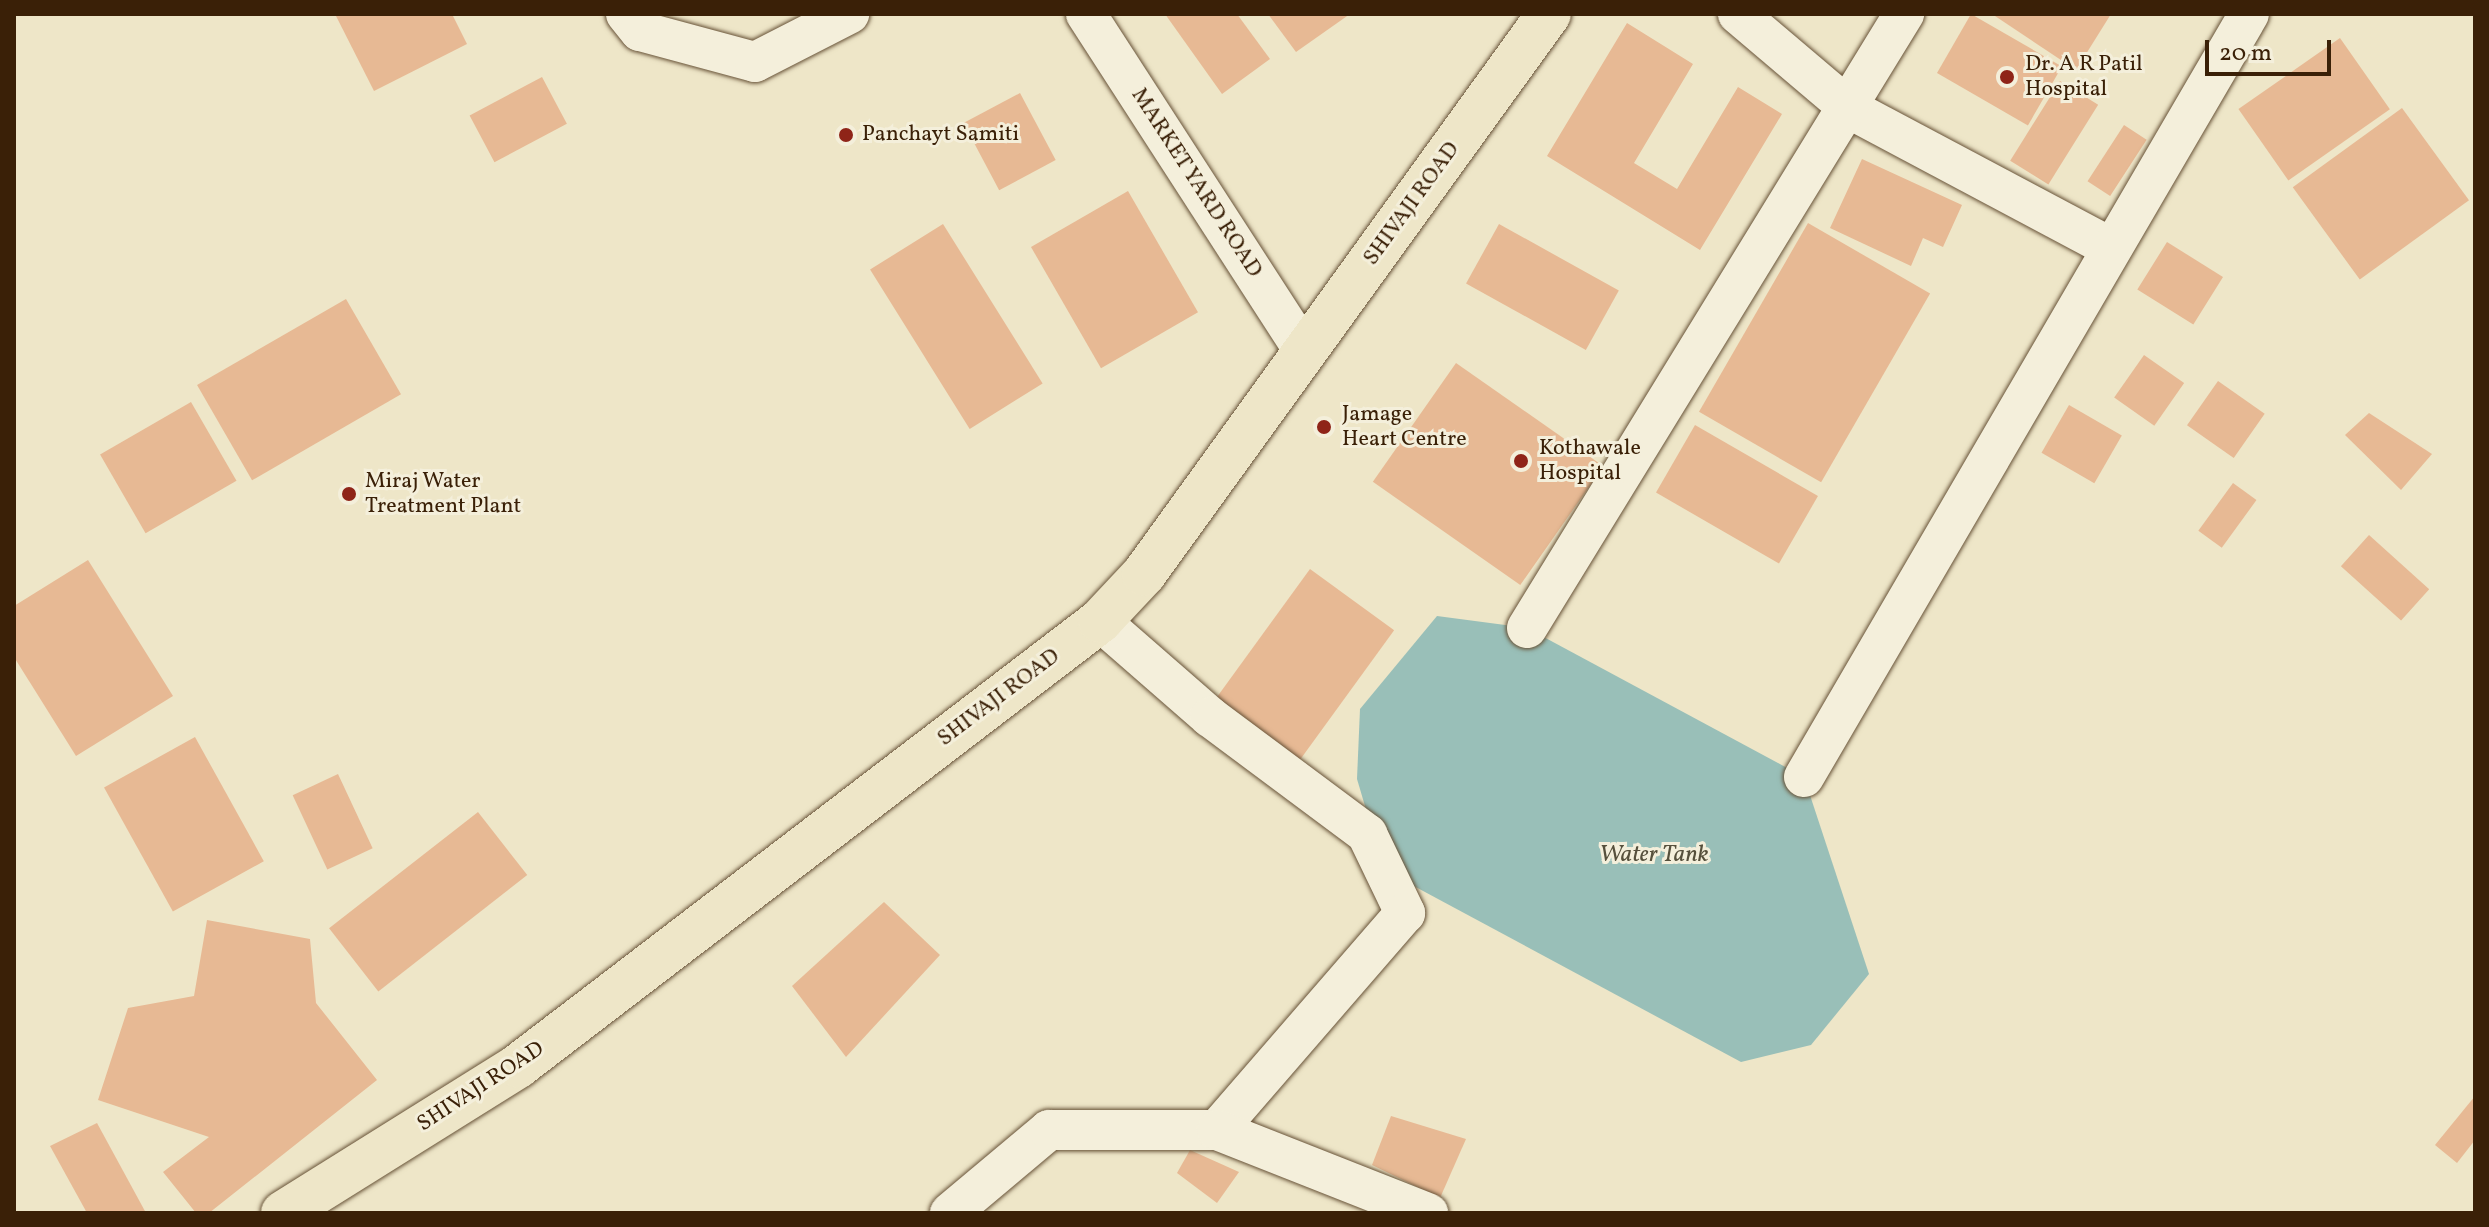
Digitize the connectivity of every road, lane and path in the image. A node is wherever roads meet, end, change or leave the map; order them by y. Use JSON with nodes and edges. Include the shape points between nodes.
{"nodes":[{"id":1,"x":626,"y":14,"type":"edge"},
{"id":2,"x":849,"y":14,"type":"edge"},
{"id":3,"x":1086,"y":14,"type":"edge"},
{"id":4,"x":1549,"y":14,"type":"edge"},
{"id":5,"x":1738,"y":14,"type":"edge"},
{"id":6,"x":1904,"y":14,"type":"edge"},
{"id":7,"x":2249,"y":14,"type":"edge"},
{"id":8,"x":1850,"y":109,"type":"junction"},
{"id":9,"x":2108,"y":246,"type":"junction"},
{"id":10,"x":1305,"y":352,"type":"junction"},
{"id":11,"x":1100,"y":621,"type":"junction"},
{"id":12,"x":1527,"y":628,"type":"dead end"},
{"id":13,"x":1804,"y":777,"type":"dead end"},
{"id":14,"x":1217,"y":1130,"type":"junction"},
{"id":15,"x":283,"y":1213,"type":"edge"},
{"id":16,"x":950,"y":1213,"type":"edge"},
{"id":17,"x":1428,"y":1213,"type":"edge"}],
"edges":[{"from":1,"to":2,"type":"street","via":[[640,31],[755,62]]},
{"from":3,"to":10,"type":"street","name":"MARKET YARD ROAD"},
{"from":4,"to":10,"type":"main road","name":"SHIVAJI ROAD"},
{"from":5,"to":8,"type":"street"},
{"from":6,"to":8,"type":"street"},
{"from":7,"to":9,"type":"street"},
{"from":8,"to":9,"type":"street"},
{"from":8,"to":12,"type":"street"},
{"from":9,"to":13,"type":"street"},
{"from":10,"to":11,"type":"main road","name":"SHIVAJI ROAD","via":[[1144,574]]},
{"from":11,"to":14,"type":"street","via":[[1210,717],[1367,834],[1405,913]]},
{"from":11,"to":15,"type":"main road","name":"SHIVAJI ROAD","via":[[518,1066]]},
{"from":14,"to":16,"type":"street","via":[[1049,1130]]},
{"from":14,"to":17,"type":"street"}]}
